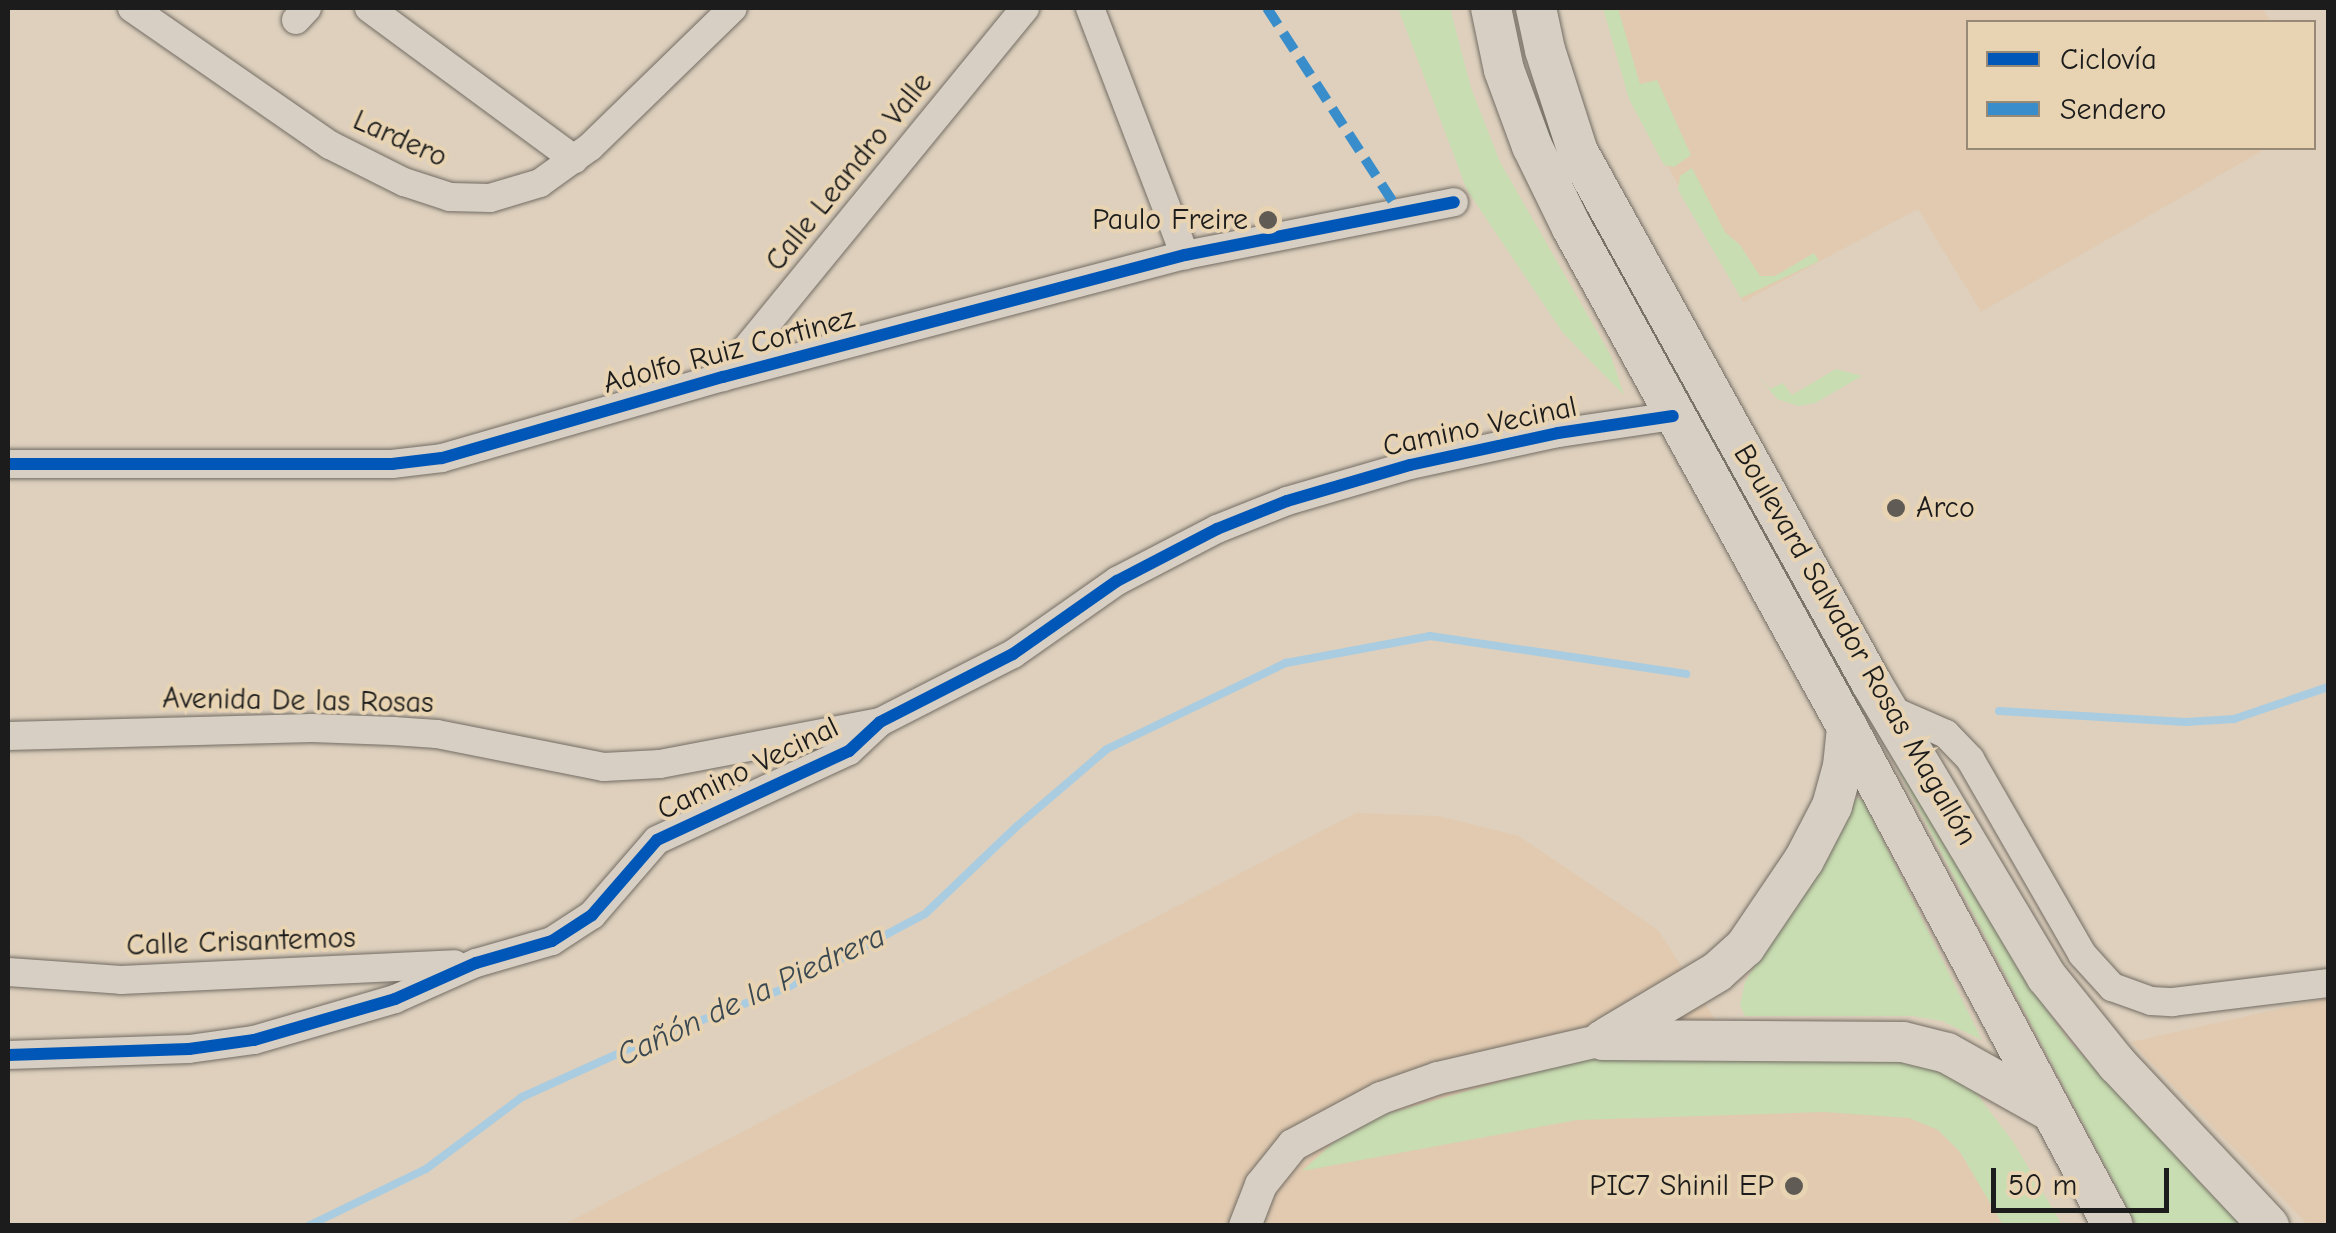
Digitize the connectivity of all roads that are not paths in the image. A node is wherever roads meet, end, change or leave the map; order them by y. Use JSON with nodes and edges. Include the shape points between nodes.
{"nodes":[{"id":1,"x":132,"y":8,"type":"edge"},
{"id":2,"x":369,"y":8,"type":"edge"},
{"id":3,"x":732,"y":8,"type":"edge"},
{"id":4,"x":1025,"y":8,"type":"edge"},
{"id":5,"x":1090,"y":8,"type":"edge"},
{"id":6,"x":1491,"y":8,"type":"edge"},
{"id":7,"x":1536,"y":8,"type":"edge"},
{"id":8,"x":1565,"y":8,"type":"edge"},
{"id":9,"x":1578,"y":152,"type":"junction"},
{"id":10,"x":574,"y":159,"type":"junction"},
{"id":11,"x":1454,"y":202,"type":"dead end"},
{"id":12,"x":1185,"y":256,"type":"junction"},
{"id":13,"x":723,"y":377,"type":"junction"},
{"id":14,"x":1673,"y":416,"type":"junction"},
{"id":15,"x":8,"y":464,"type":"edge"},
{"id":16,"x":1889,"y":709,"type":"junction"},
{"id":17,"x":880,"y":722,"type":"junction"},
{"id":18,"x":1847,"y":727,"type":"junction"},
{"id":19,"x":8,"y":736,"type":"edge"},
{"id":20,"x":476,"y":963,"type":"junction"},
{"id":21,"x":8,"y":972,"type":"edge"},
{"id":22,"x":2328,"y":983,"type":"edge"},
{"id":23,"x":1603,"y":1040,"type":"junction"},
{"id":24,"x":8,"y":1055,"type":"edge"},
{"id":25,"x":2056,"y":1115,"type":"junction"},
{"id":26,"x":1245,"y":1226,"type":"edge"},
{"id":27,"x":2113,"y":1226,"type":"edge"},
{"id":28,"x":2269,"y":1226,"type":"edge"}],
"edges":[{"from":1,"to":10,"type":"street","name":"Lardero","via":[[330,145],[404,182],[450,196],[490,198],[540,183]]},
{"from":2,"to":10,"type":"street"},
{"from":3,"to":10,"type":"street","name":"Lardero"},
{"from":4,"to":13,"type":"street","name":"Calle Leandro Valle"},
{"from":5,"to":12,"type":"street"},
{"from":6,"to":14,"type":"highway","name":"Boulevard Salvador Rosas Magallón","via":[[1504,70],[1532,146]]},
{"from":7,"to":9,"type":"highway","name":"Boulevard Salvador Rosas Magallón"},
{"from":8,"to":9,"type":"highway"},
{"from":9,"to":16,"type":"highway","name":"Boulevard Salvador Rosas Magallón"},
{"from":11,"to":12,"type":"street","name":"Adolfo Ruiz Cortinez"},
{"from":12,"to":13,"type":"street","name":"Adolfo Ruiz Cortinez"},
{"from":13,"to":15,"type":"street","name":"Adolfo Ruiz Cortinez","via":[[420,462]]},
{"from":14,"to":17,"type":"street","name":"Camino Vecinal","via":[[1481,448],[1287,500],[1117,581],[1013,654]]},
{"from":14,"to":18,"type":"highway","name":"Boulevard Salvador Rosas Magallón"},
{"from":16,"to":22,"type":"street","via":[[1946,734],[1970,759],[2082,954],[2112,987],[2173,1002]]},
{"from":16,"to":28,"type":"highway","name":"Boulevard Salvador Rosas Magallón","via":[[2048,977],[2117,1064]]},
{"from":17,"to":19,"type":"street","name":"Avenida De las Rosas","via":[[660,764],[604,766],[393,731]]},
{"from":17,"to":20,"type":"street","name":"Camino Vecinal","via":[[849,751],[657,840],[573,930]]},
{"from":18,"to":23,"type":"highway","via":[[1832,806],[1745,947],[1716,972]]},
{"from":18,"to":25,"type":"highway","name":"Boulevard Salvador Rosas Magallón"},
{"from":20,"to":21,"type":"street","name":"Calle Crisantemos","via":[[122,980]]},
{"from":20,"to":24,"type":"street","name":"Camino Vecinal","via":[[395,999],[254,1040]]},
{"from":23,"to":25,"type":"highway","via":[[1914,1044],[1974,1066]]},
{"from":23,"to":26,"type":"main road","via":[[1381,1098],[1294,1145],[1261,1185]]},
{"from":25,"to":27,"type":"highway","name":"Boulevard Salvador Rosas Magallón"}]}
